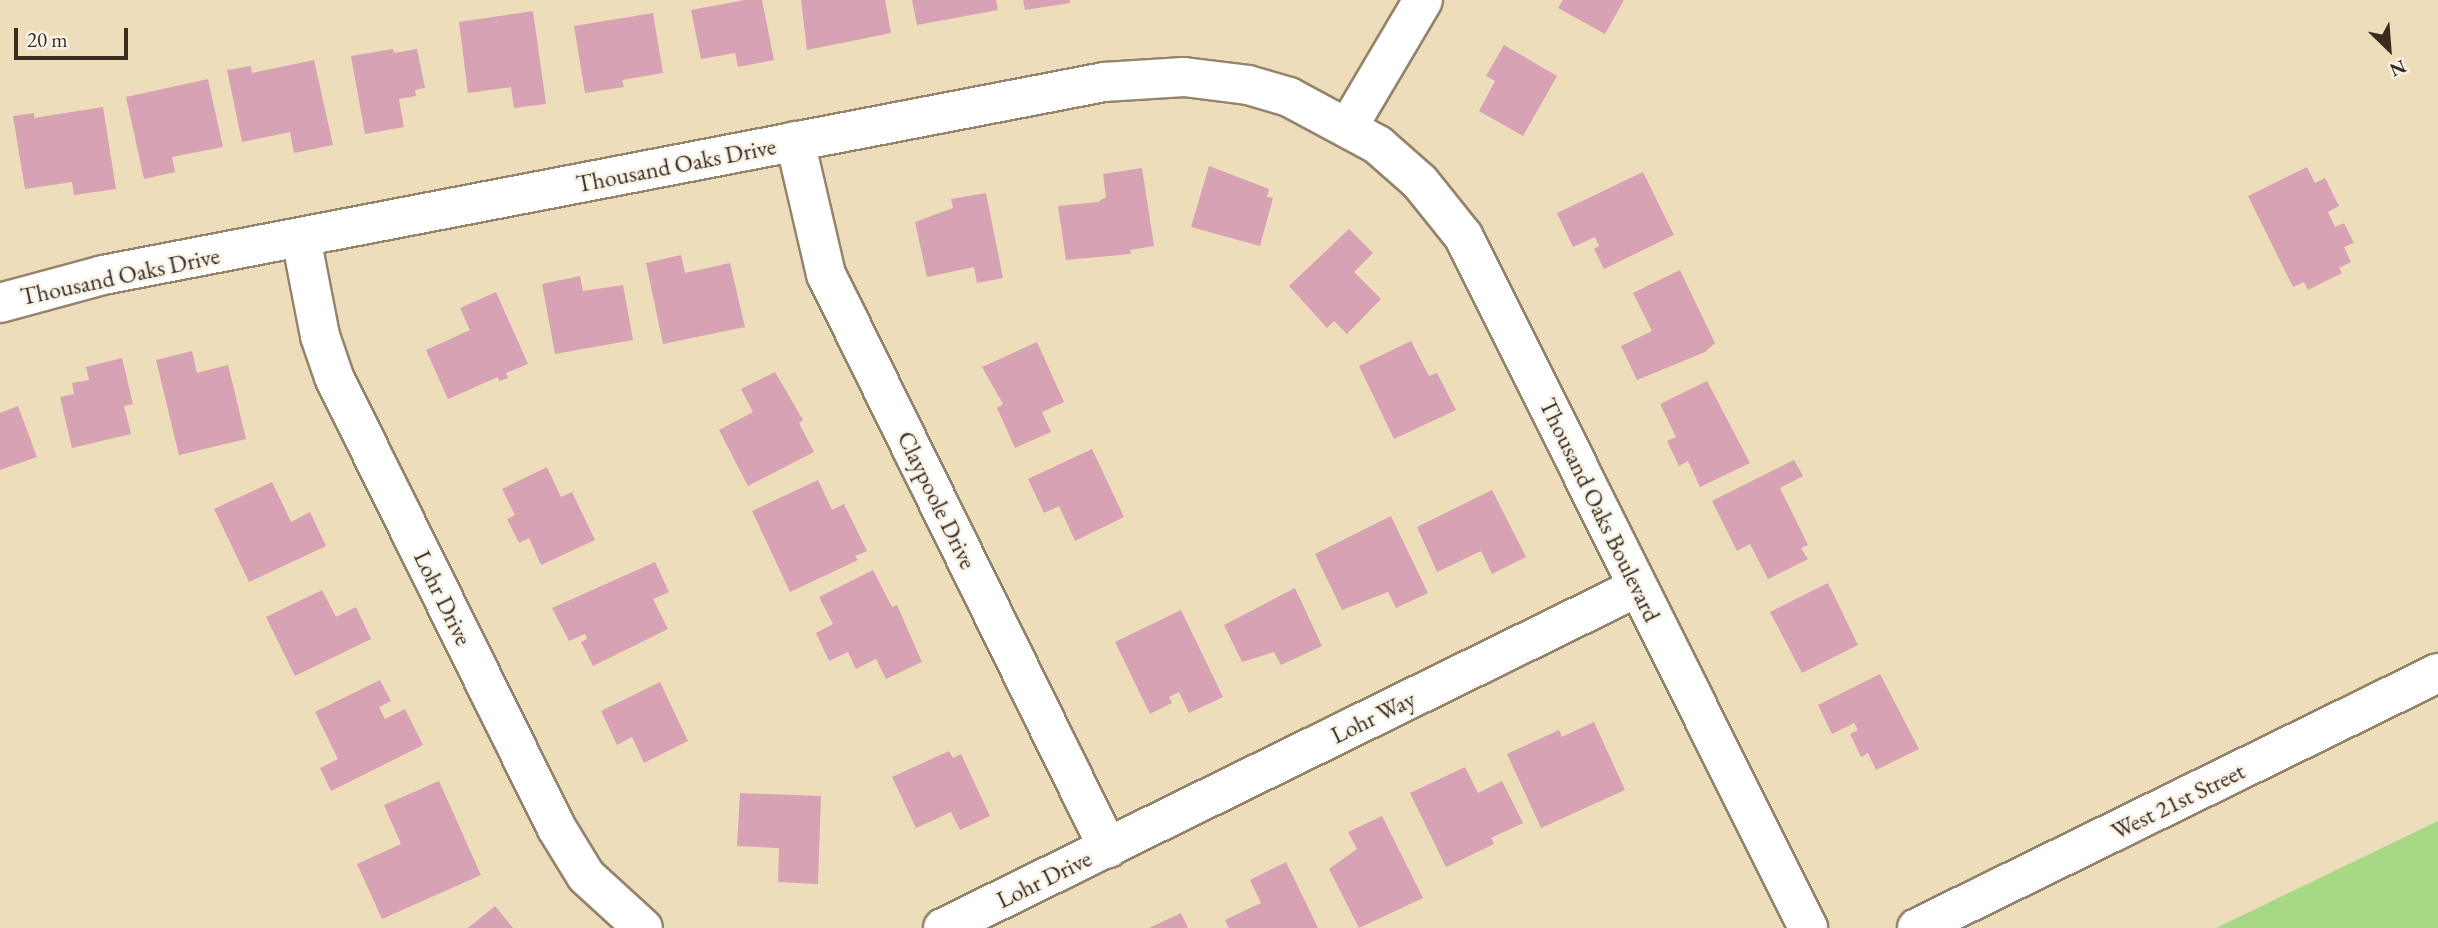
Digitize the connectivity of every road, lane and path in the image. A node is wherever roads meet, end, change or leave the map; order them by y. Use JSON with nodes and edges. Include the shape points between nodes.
{"nodes":[{"id":1,"x":1423,"y":0,"type":"edge"},
{"id":2,"x":1348,"y":127,"type":"junction"},
{"id":3,"x":795,"y":141,"type":"junction"},
{"id":4,"x":301,"y":238,"type":"junction"},
{"id":5,"x":0,"y":303,"type":"edge"},
{"id":6,"x":1638,"y":587,"type":"junction"},
{"id":7,"x":2438,"y":673,"type":"edge"},
{"id":8,"x":1108,"y":848,"type":"junction"},
{"id":9,"x":643,"y":928,"type":"edge"},
{"id":10,"x":943,"y":928,"type":"edge"},
{"id":11,"x":1808,"y":928,"type":"edge"},
{"id":12,"x":1917,"y":928,"type":"edge"}],
"edges":[{"from":1,"to":2,"type":"street"},
{"from":2,"to":3,"type":"street","name":"Thousand Oaks Drive","via":[[1289,97],[1248,85],[1184,76],[1104,82]]},
{"from":2,"to":6,"type":"street","name":"Thousand Oaks Boulevard","via":[[1413,176],[1464,237]]},
{"from":3,"to":4,"type":"street","name":"Thousand Oaks Drive"},
{"from":3,"to":8,"type":"street","name":"Claypoole Drive","via":[[826,274]]},
{"from":4,"to":5,"type":"street","name":"Thousand Oaks Drive","via":[[103,275]]},
{"from":4,"to":9,"type":"street","name":"Lohr Drive","via":[[329,364],[556,827],[586,876]]},
{"from":6,"to":8,"type":"street","name":"Lohr Way"},
{"from":6,"to":11,"type":"street","name":"Thousand Oaks Boulevard"},
{"from":7,"to":12,"type":"street","name":"West 21st Street"},
{"from":8,"to":10,"type":"street","name":"Lohr Drive"}]}
